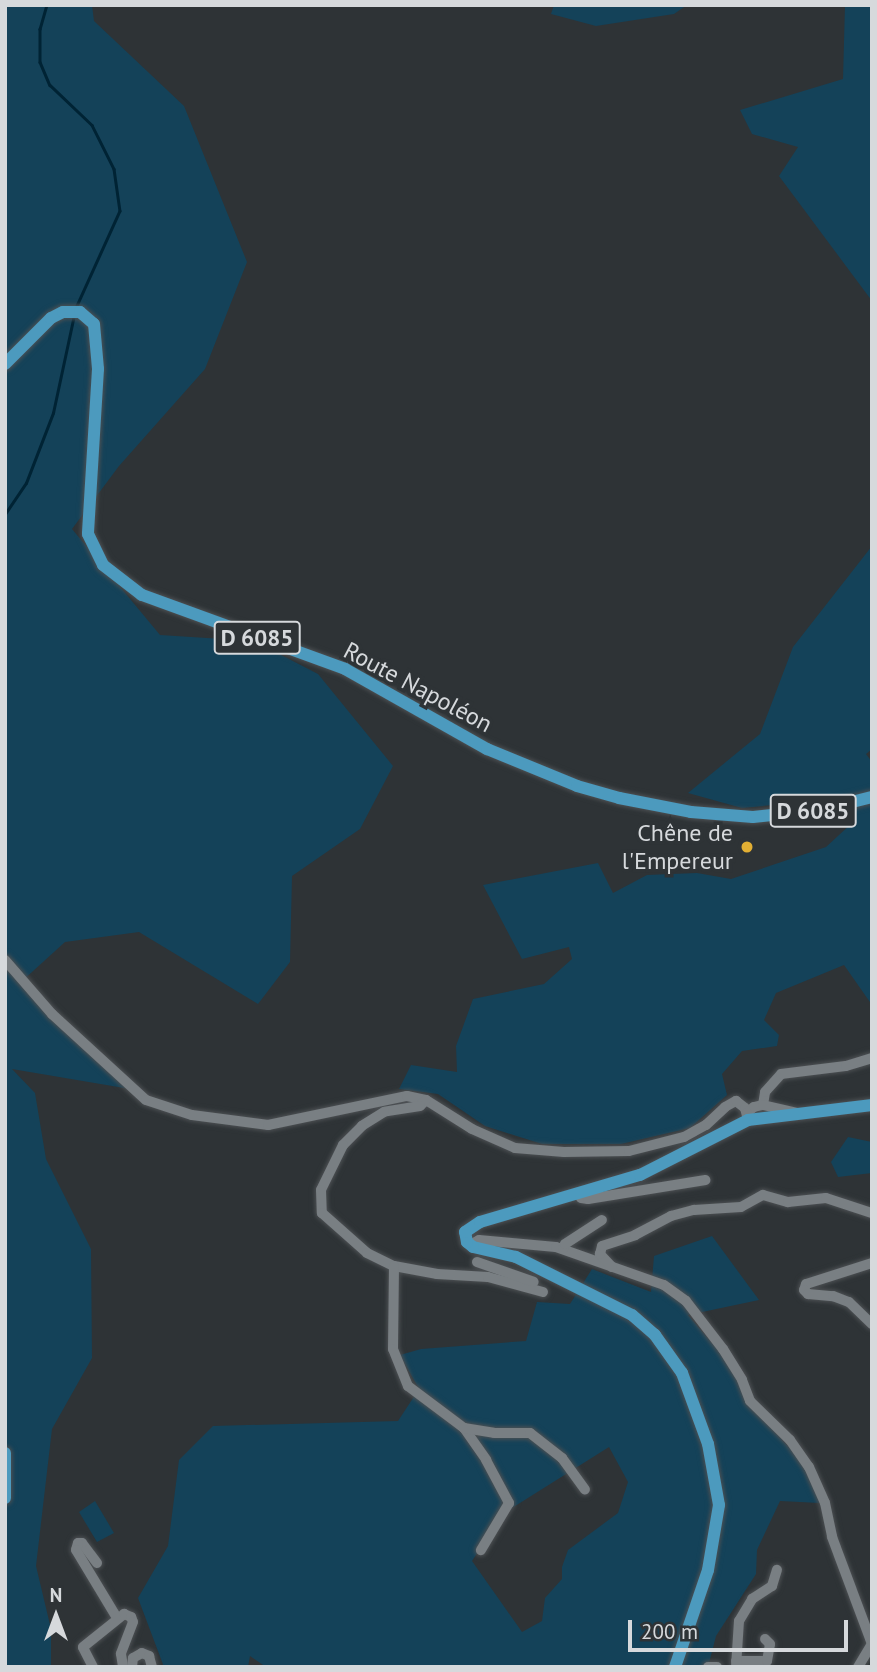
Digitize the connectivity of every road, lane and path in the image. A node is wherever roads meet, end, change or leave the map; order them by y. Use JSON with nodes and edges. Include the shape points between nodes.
{"nodes":[{"id":1,"x":5,"y":364,"type":"edge"},
{"id":2,"x":872,"y":797,"type":"edge"},
{"id":3,"x":5,"y":960,"type":"edge"},
{"id":4,"x":872,"y":1058,"type":"edge"},
{"id":5,"x":426,"y":1101,"type":"junction"},
{"id":6,"x":763,"y":1105,"type":"junction"},
{"id":7,"x":872,"y":1105,"type":"edge"},
{"id":8,"x":799,"y":1113,"type":"junction"},
{"id":9,"x":747,"y":1116,"type":"junction"},
{"id":10,"x":705,"y":1180,"type":"dead end"},
{"id":11,"x":579,"y":1194,"type":"junction"},
{"id":12,"x":872,"y":1213,"type":"edge"},
{"id":13,"x":602,"y":1220,"type":"dead end"},
{"id":14,"x":470,"y":1245,"type":"junction"},
{"id":15,"x":563,"y":1249,"type":"junction"},
{"id":16,"x":477,"y":1262,"type":"dead end"},
{"id":17,"x":872,"y":1264,"type":"edge"},
{"id":18,"x":394,"y":1266,"type":"junction"},
{"id":19,"x":612,"y":1267,"type":"junction"},
{"id":20,"x":872,"y":1324,"type":"edge"},
{"id":21,"x":464,"y":1428,"type":"junction"},
{"id":22,"x":5,"y":1453,"type":"edge"},
{"id":23,"x":585,"y":1490,"type":"dead end"},
{"id":24,"x":5,"y":1498,"type":"edge"},
{"id":25,"x":481,"y":1550,"type":"dead end"},
{"id":26,"x":97,"y":1563,"type":"dead end"},
{"id":27,"x":777,"y":1570,"type":"dead end"},
{"id":28,"x":117,"y":1618,"type":"junction"},
{"id":29,"x":765,"y":1639,"type":"dead end"},
{"id":30,"x":872,"y":1644,"type":"edge"},
{"id":31,"x":736,"y":1664,"type":"edge"},
{"id":32,"x":93,"y":1667,"type":"edge"},
{"id":33,"x":123,"y":1667,"type":"edge"},
{"id":34,"x":132,"y":1667,"type":"edge"},
{"id":35,"x":152,"y":1667,"type":"edge"},
{"id":36,"x":675,"y":1667,"type":"edge"},
{"id":37,"x":708,"y":1667,"type":"edge"},
{"id":38,"x":717,"y":1667,"type":"edge"},
{"id":39,"x":858,"y":1667,"type":"edge"}],
"edges":[{"from":1,"to":2,"type":"main road","name":"Route Napoléon","number":"D 6085","via":[[51,318],[63,312],[80,312],[94,324],[98,369],[88,534],[103,565],[142,595],[345,669],[487,749],[619,798],[691,812],[753,817],[820,810]]},
{"from":3,"to":5,"type":"street","via":[[52,1014],[157,1106],[268,1125],[393,1097]]},
{"from":4,"to":6,"type":"street","via":[[781,1074],[765,1092]]},
{"from":5,"to":9,"type":"street","via":[[492,1139],[542,1151],[629,1151],[695,1132],[730,1103],[741,1103]]},
{"from":5,"to":18,"type":"street","via":[[420,1107],[384,1112],[362,1126],[344,1145],[321,1190],[327,1219],[367,1254]]},
{"from":6,"to":8,"type":"street"},
{"from":6,"to":9,"type":"street"},
{"from":7,"to":8,"type":"main road"},
{"from":8,"to":9,"type":"main road"},
{"from":9,"to":11,"type":"main road","via":[[640,1175]]},
{"from":10,"to":11,"type":"street","via":[[588,1199]]},
{"from":11,"to":14,"type":"main road","via":[[471,1226],[466,1232]]},
{"from":12,"to":19,"type":"street","via":[[826,1198],[788,1202],[763,1195],[741,1207],[671,1216],[602,1246],[600,1254]]},
{"from":13,"to":15,"type":"street"},
{"from":14,"to":15,"type":"street","via":[[479,1240]]},
{"from":14,"to":36,"type":"main road","via":[[516,1257],[618,1306],[655,1335],[682,1373],[714,1466],[719,1505],[708,1570]]},
{"from":15,"to":19,"type":"street"},
{"from":16,"to":18,"type":"street","via":[[536,1283],[543,1292],[488,1277]]},
{"from":17,"to":20,"type":"street","via":[[806,1284],[804,1290],[849,1302]]},
{"from":18,"to":21,"type":"street","via":[[393,1349],[408,1386]]},
{"from":19,"to":30,"type":"street","via":[[664,1285],[686,1301],[723,1349],[750,1401],[800,1452],[825,1503],[832,1537]]},
{"from":21,"to":23,"type":"street","via":[[530,1433],[556,1453]]},
{"from":21,"to":25,"type":"street","via":[[509,1503]]},
{"from":22,"to":24,"type":"main road"},
{"from":26,"to":28,"type":"street","via":[[78,1543],[76,1550]]},
{"from":27,"to":31,"type":"street","via":[[772,1586],[752,1599],[739,1620]]},
{"from":28,"to":32,"type":"street","via":[[83,1647]]},
{"from":28,"to":33,"type":"street","via":[[128,1614],[133,1622],[121,1654]]},
{"from":29,"to":31,"type":"street","via":[[770,1644],[767,1661]]},
{"from":30,"to":39,"type":"street"},
{"from":34,"to":35,"type":"street","via":[[133,1658],[142,1653],[149,1656]]},
{"from":37,"to":38,"type":"street"}]}
